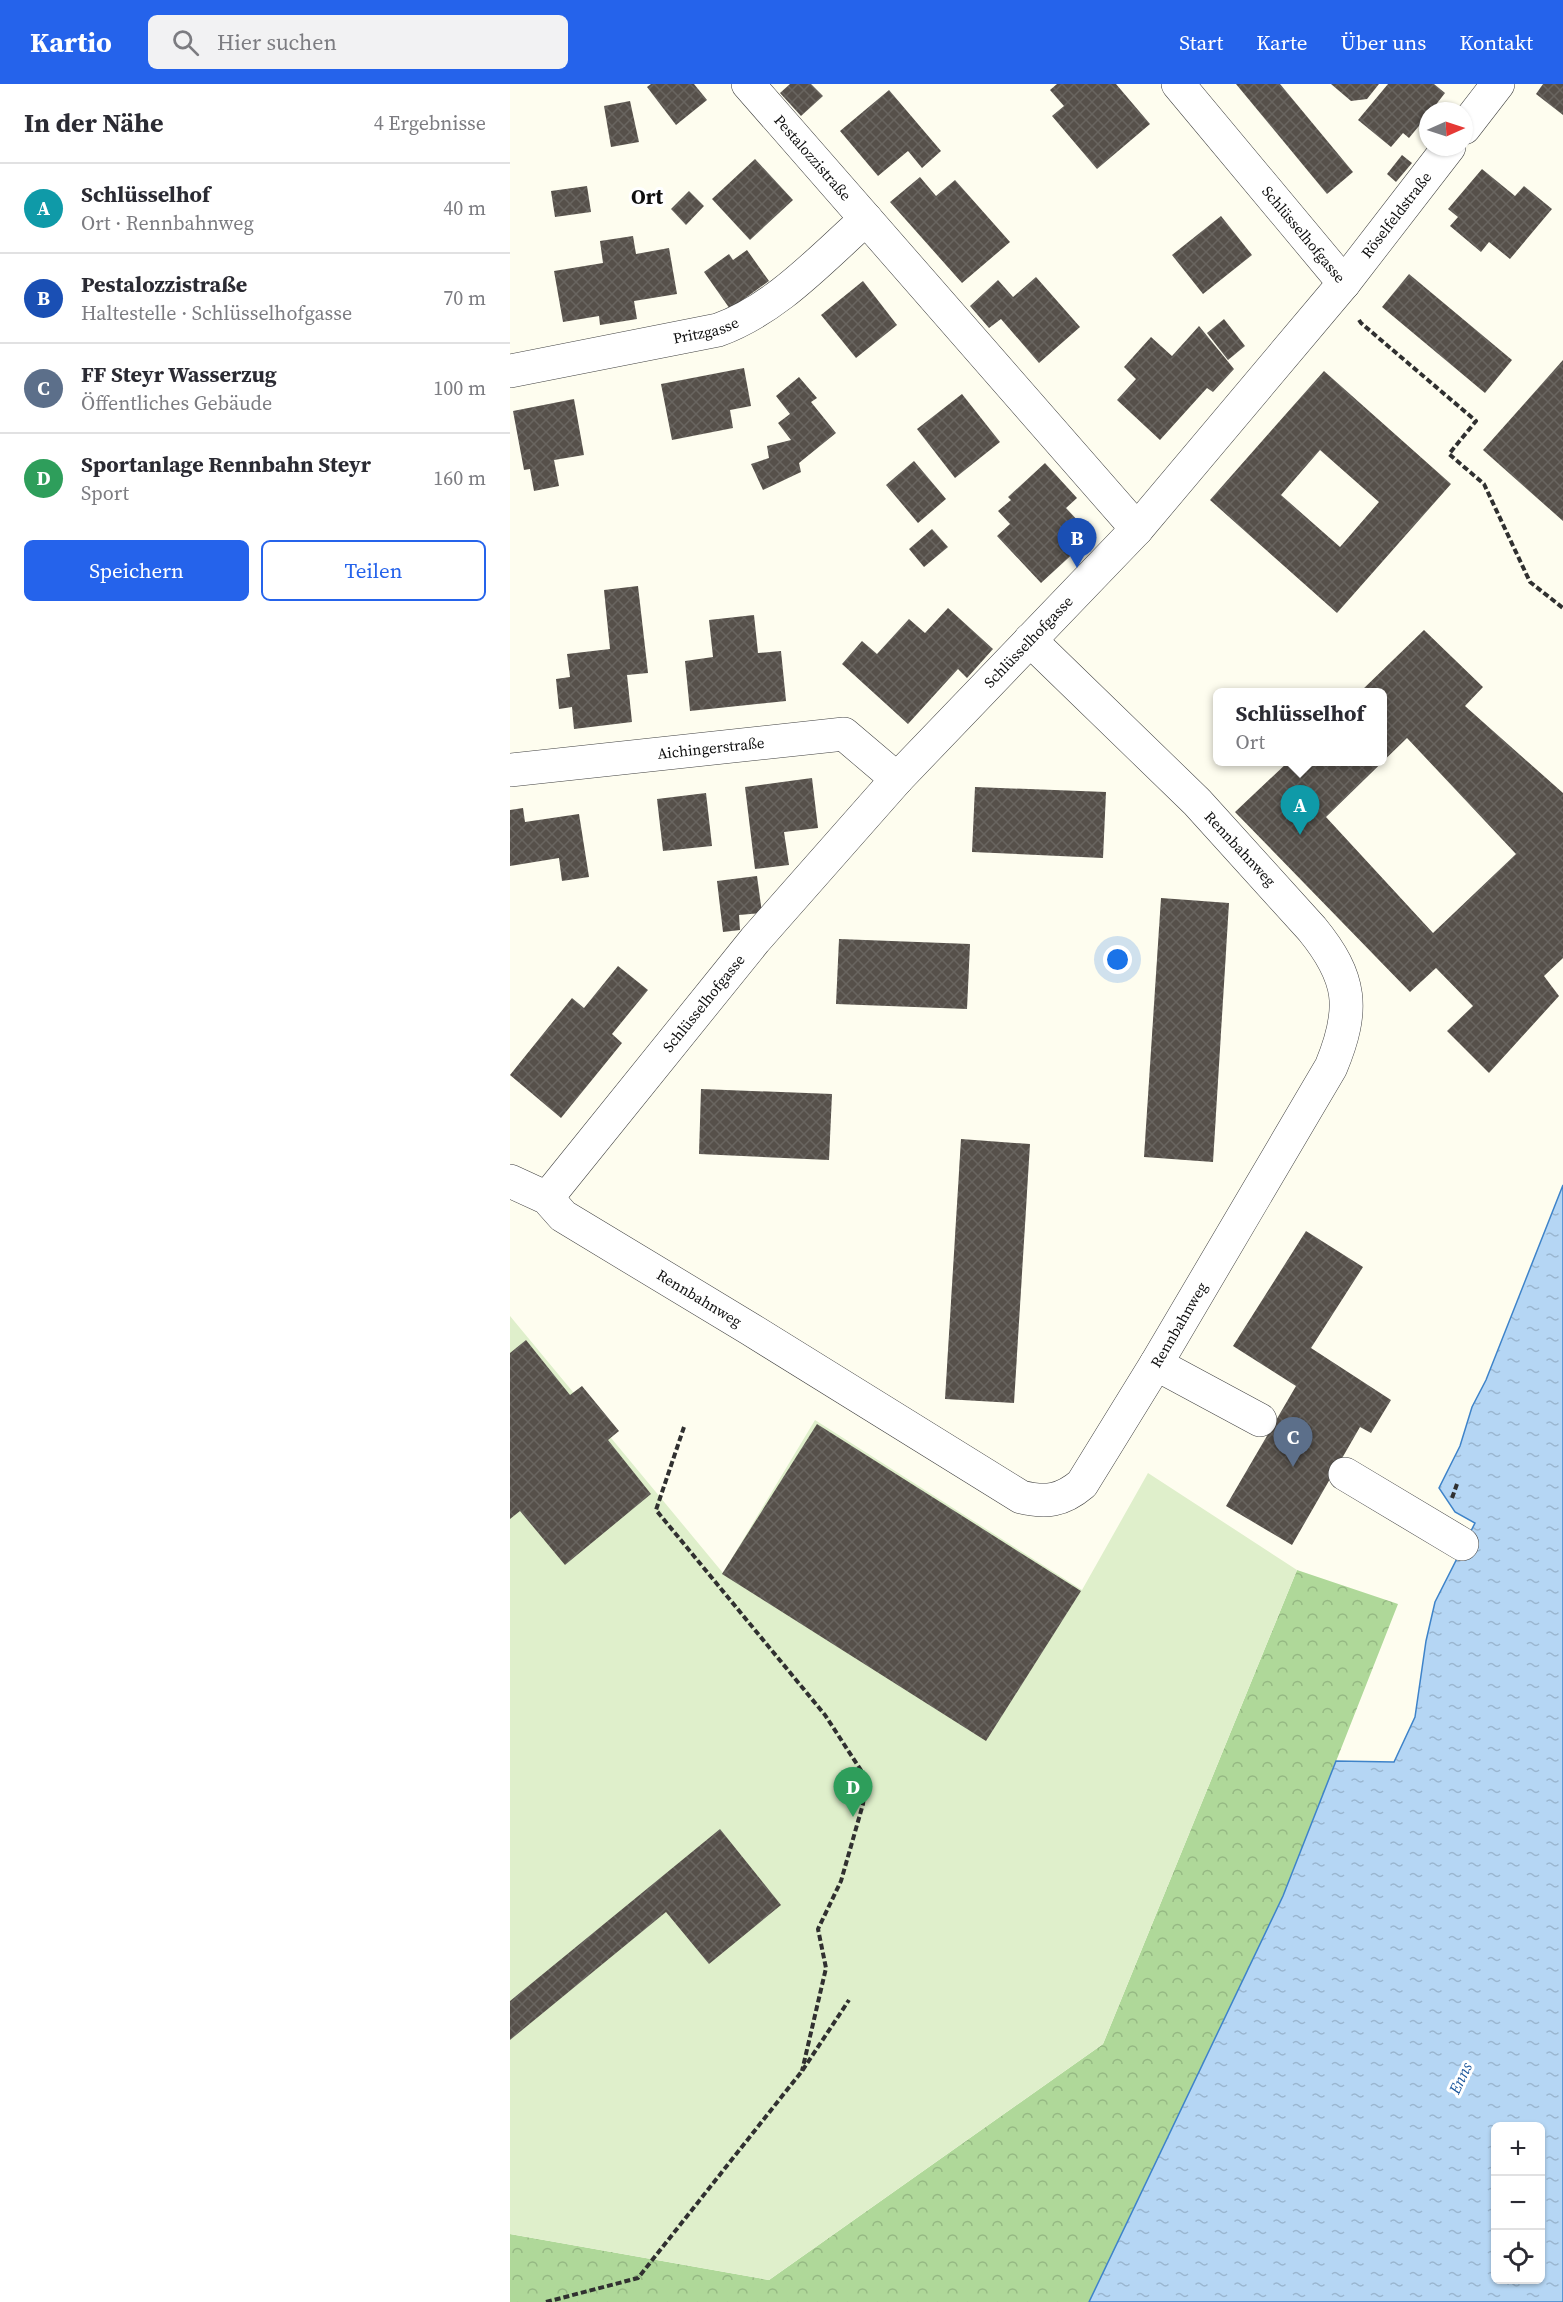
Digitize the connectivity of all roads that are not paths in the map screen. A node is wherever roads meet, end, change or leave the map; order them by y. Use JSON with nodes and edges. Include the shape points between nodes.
{"nodes":[{"id":1,"x":748,"y":84,"type":"edge"},
{"id":2,"x":1178,"y":84,"type":"edge"},
{"id":3,"x":1498,"y":84,"type":"edge"},
{"id":4,"x":1473,"y":116,"type":"edge"},
{"id":5,"x":1442,"y":156,"type":"edge"},
{"id":6,"x":866,"y":219,"type":"junction"},
{"id":7,"x":1344,"y":283,"type":"junction"},
{"id":8,"x":510,"y":371,"type":"edge"},
{"id":9,"x":1137,"y":529,"type":"junction"},
{"id":10,"x":1030,"y":640,"type":"junction"},
{"id":11,"x":510,"y":770,"type":"edge"},
{"id":12,"x":897,"y":778,"type":"junction"},
{"id":13,"x":510,"y":1181,"type":"edge"},
{"id":14,"x":547,"y":1198,"type":"junction"},
{"id":15,"x":1156,"y":1364,"type":"junction"},
{"id":16,"x":1260,"y":1420,"type":"dead end"},
{"id":17,"x":1345,"y":1474,"type":"dead end"},
{"id":18,"x":1462,"y":1544,"type":"dead end"}],
"edges":[{"from":1,"to":6,"type":"street","name":"Pestalozzistraße"},
{"from":2,"to":7,"type":"street","name":"Schlüsselhofgasse"},
{"from":3,"to":4,"type":"street"},
{"from":5,"to":7,"type":"street","name":"Röselfeldstraße"},
{"from":6,"to":8,"type":"street","name":"Pritzgasse","via":[[766,308],[742,322]]},
{"from":6,"to":9,"type":"street","name":"Pestalozzistraße"},
{"from":7,"to":9,"type":"street","name":"Schlüsselhofgasse"},
{"from":9,"to":10,"type":"street","name":"Schlüsselhofgasse"},
{"from":10,"to":12,"type":"street","name":"Schlüsselhofgasse"},
{"from":10,"to":15,"type":"street","name":"Rennbahnweg","via":[[1197,802],[1267,877],[1330,951],[1345,992],[1347,1012],[1342,1039],[1331,1067]]},
{"from":11,"to":12,"type":"street","name":"Aichingerstraße","via":[[844,734]]},
{"from":12,"to":14,"type":"street","name":"Schlüsselhofgasse","via":[[755,940]]},
{"from":13,"to":14,"type":"street","name":"Rennbahnweg"},
{"from":14,"to":15,"type":"street","name":"Rennbahnweg","via":[[563,1216],[1021,1497],[1053,1499],[1070,1494],[1082,1484]]},
{"from":15,"to":16,"type":"street"},
{"from":17,"to":18,"type":"street"}]}
